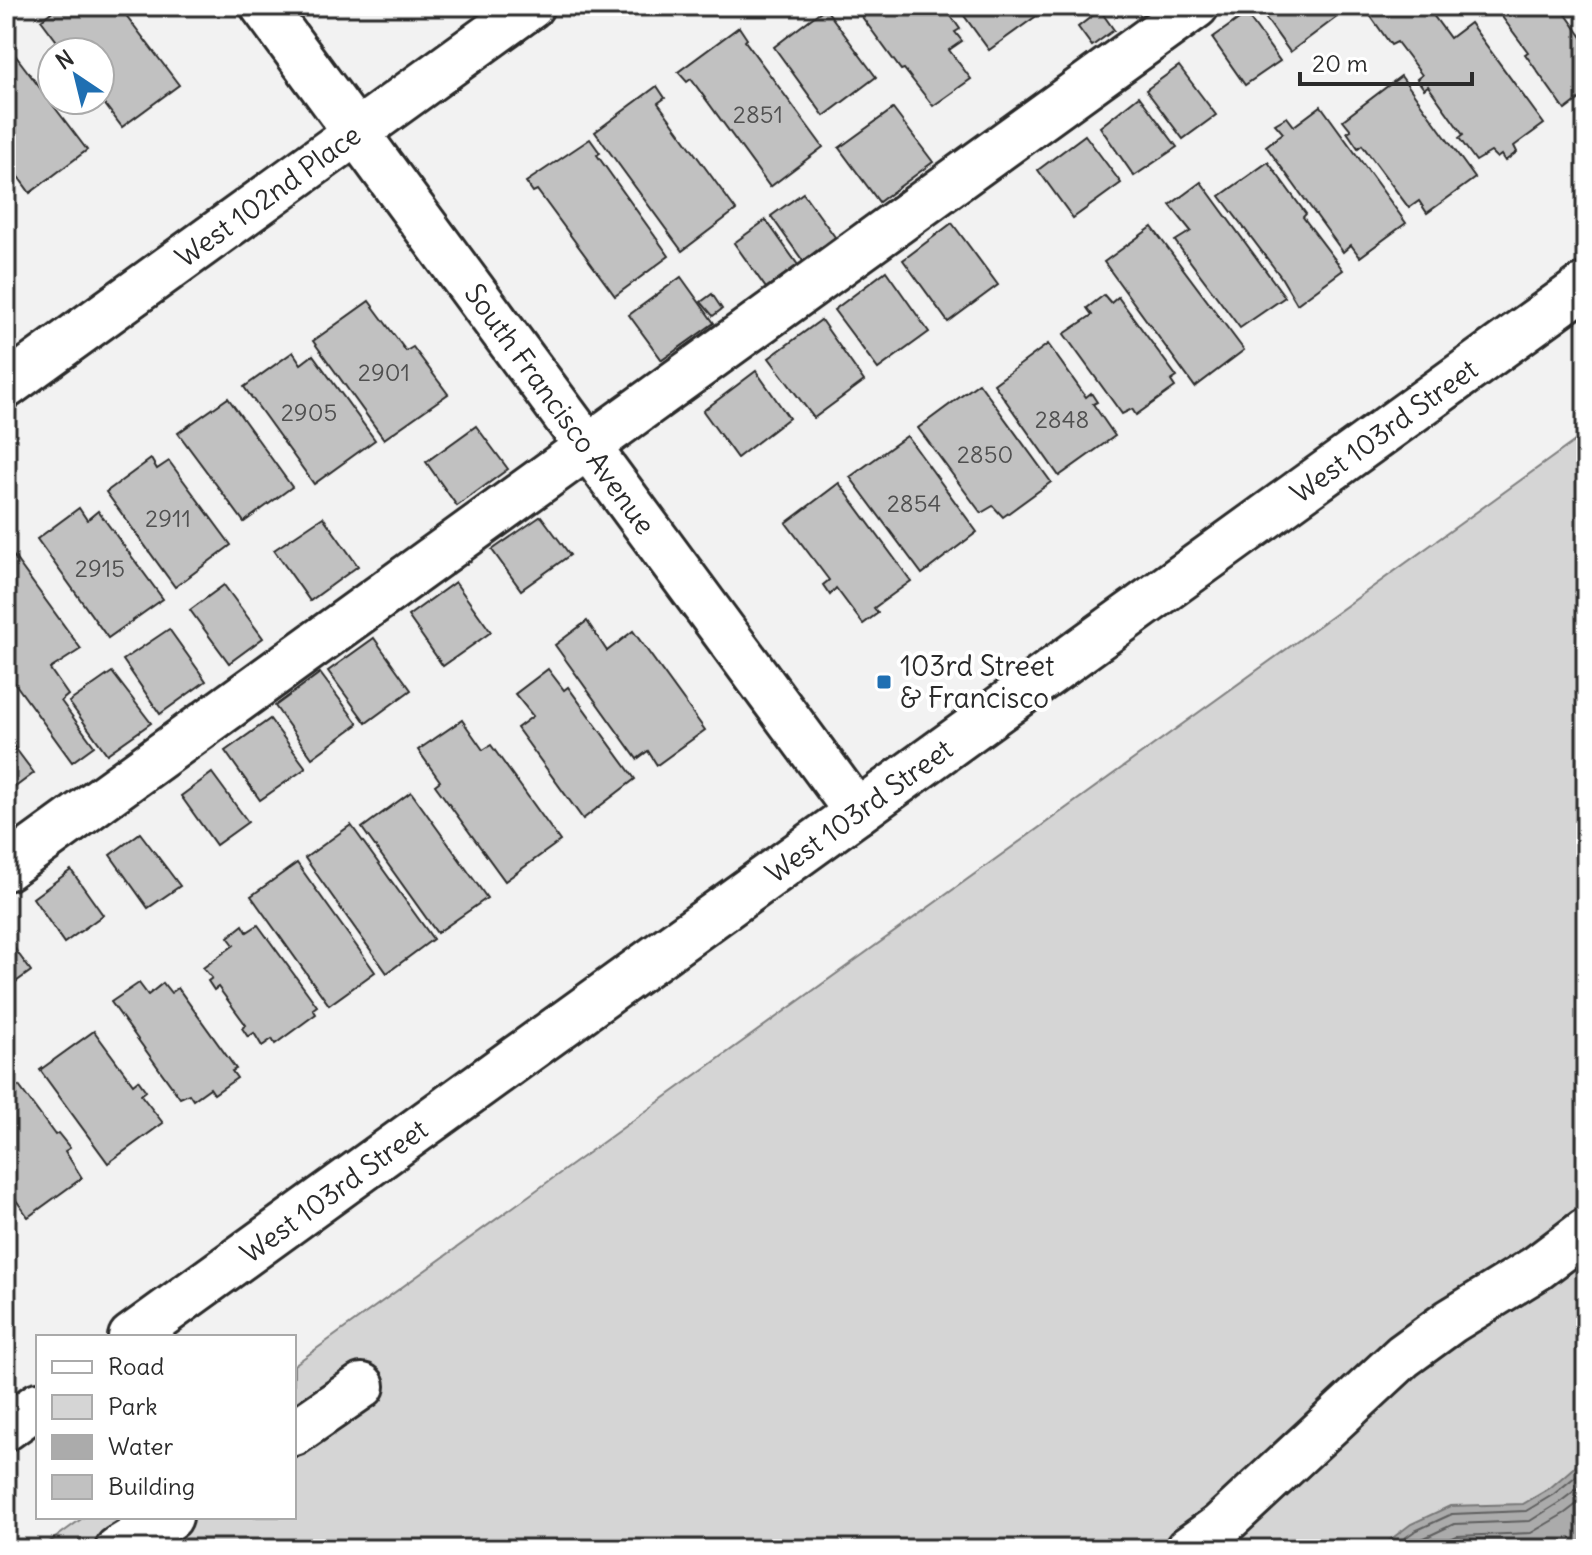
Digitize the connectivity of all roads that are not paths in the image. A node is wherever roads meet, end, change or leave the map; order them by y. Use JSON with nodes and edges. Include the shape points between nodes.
{"nodes":[{"id":1,"x":263,"y":6,"type":"edge"},
{"id":2,"x":531,"y":6,"type":"edge"},
{"id":3,"x":1196,"y":6,"type":"edge"},
{"id":4,"x":356,"y":132,"type":"junction"},
{"id":5,"x":1586,"y":285,"type":"edge"},
{"id":6,"x":6,"y":386,"type":"edge"},
{"id":7,"x":588,"y":447,"type":"junction"},
{"id":8,"x":857,"y":812,"type":"junction"},
{"id":9,"x":6,"y":868,"type":"edge"},
{"id":10,"x":1586,"y":1231,"type":"edge"},
{"id":11,"x":134,"y":1335,"type":"edge"},
{"id":12,"x":362,"y":1386,"type":"dead end"},
{"id":13,"x":36,"y":1406,"type":"edge"},
{"id":14,"x":6,"y":1428,"type":"edge"},
{"id":15,"x":296,"y":1432,"type":"edge"},
{"id":16,"x":167,"y":1519,"type":"edge"},
{"id":17,"x":118,"y":1549,"type":"edge"},
{"id":18,"x":1188,"y":1549,"type":"edge"}],
"edges":[{"from":1,"to":4,"type":"main road","name":"South Francisco Avenue"},
{"from":2,"to":4,"type":"main road","name":"West 102nd Place"},
{"from":3,"to":7,"type":"main road"},
{"from":4,"to":6,"type":"main road","name":"West 102nd Place"},
{"from":4,"to":7,"type":"main road","name":"South Francisco Avenue"},
{"from":5,"to":8,"type":"main road","name":"West 103rd Street"},
{"from":7,"to":8,"type":"main road","name":"South Francisco Avenue"},
{"from":7,"to":9,"type":"main road"},
{"from":8,"to":11,"type":"main road","name":"West 103rd Street"},
{"from":10,"to":18,"type":"main road","via":[[1403,1356],[1231,1516]]},
{"from":12,"to":15,"type":"main road"},
{"from":13,"to":14,"type":"main road"},
{"from":16,"to":17,"type":"main road"}]}
